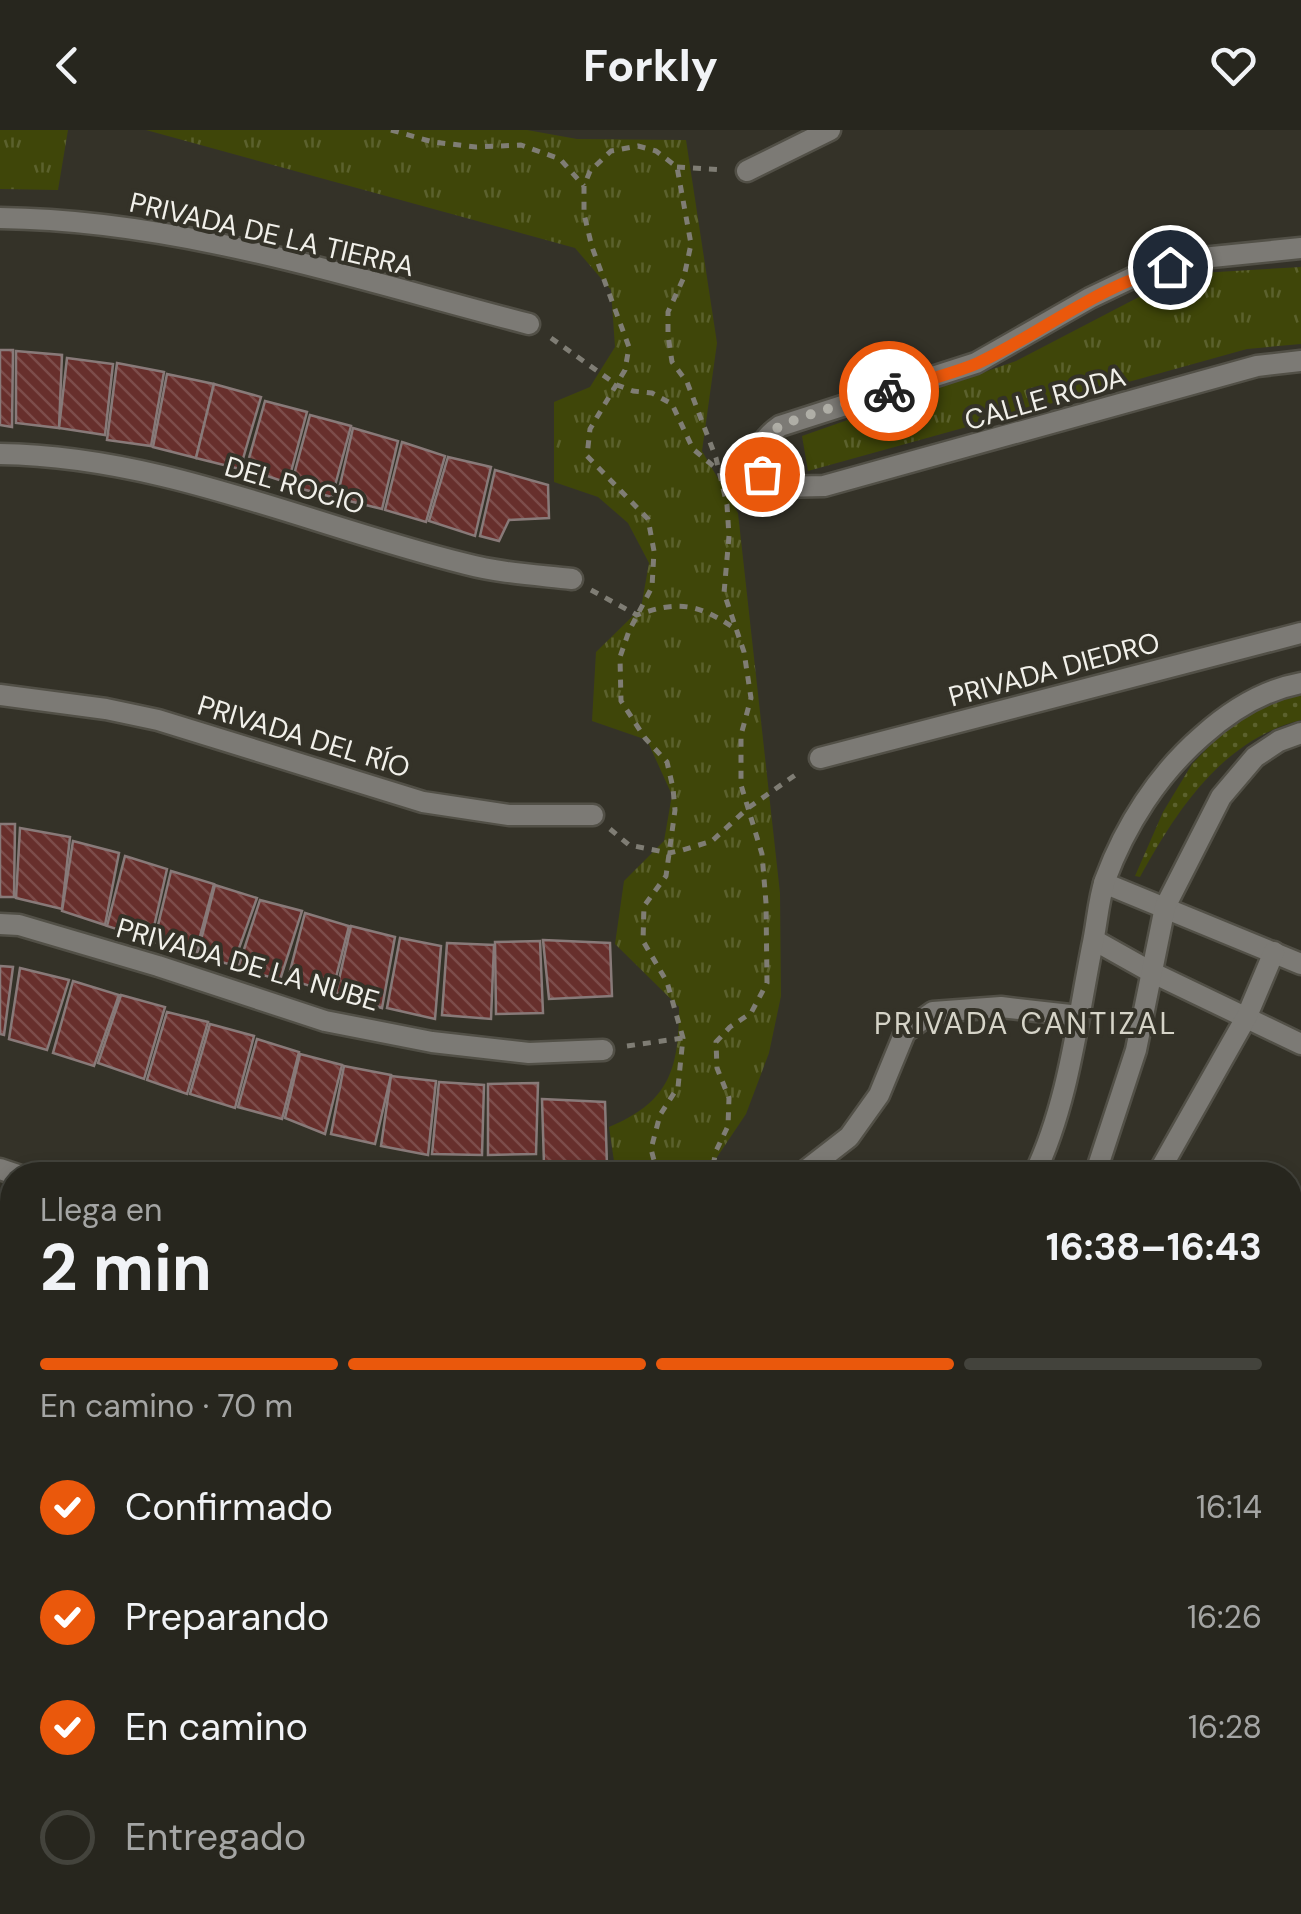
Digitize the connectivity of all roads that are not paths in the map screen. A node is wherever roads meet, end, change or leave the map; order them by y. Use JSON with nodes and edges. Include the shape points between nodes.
{"nodes":[{"id":1,"x":830,"y":130,"type":"edge"},
{"id":2,"x":746,"y":171,"type":"road end"},
{"id":3,"x":0,"y":218,"type":"edge"},
{"id":4,"x":1301,"y":248,"type":"edge"},
{"id":5,"x":529,"y":324,"type":"road end"},
{"id":6,"x":1301,"y":360,"type":"edge"},
{"id":7,"x":0,"y":454,"type":"edge"},
{"id":8,"x":572,"y":580,"type":"road end"},
{"id":9,"x":1301,"y":633,"type":"edge"},
{"id":10,"x":1301,"y":683,"type":"edge"},
{"id":11,"x":0,"y":696,"type":"edge"},
{"id":12,"x":1301,"y":733,"type":"edge"},
{"id":13,"x":820,"y":758,"type":"road end"},
{"id":14,"x":593,"y":815,"type":"road end"},
{"id":15,"x":1104,"y":883,"type":"junction"},
{"id":16,"x":1165,"y":907,"type":"junction"},
{"id":17,"x":0,"y":924,"type":"edge"},
{"id":18,"x":1094,"y":940,"type":"junction"},
{"id":19,"x":1274,"y":952,"type":"junction"},
{"id":20,"x":1301,"y":964,"type":"edge"},
{"id":21,"x":1151,"y":972,"type":"junction"},
{"id":22,"x":1079,"y":1016,"type":"junction"},
{"id":23,"x":1248,"y":1016,"type":"junction"},
{"id":24,"x":1301,"y":1044,"type":"edge"},
{"id":25,"x":603,"y":1050,"type":"road end"},
{"id":26,"x":817,"y":1162,"type":"edge"},
{"id":27,"x":1040,"y":1162,"type":"edge"},
{"id":28,"x":1099,"y":1162,"type":"edge"},
{"id":29,"x":1165,"y":1162,"type":"edge"}],
"edges":[{"from":1,"to":2,"type":"street"},
{"from":3,"to":5,"type":"street","name":"PRIVADA DE LA TIERRA","via":[[193,238]]},
{"from":4,"to":6,"type":"street","name":"CALLE RODA","via":[[1202,258],[1138,275],[976,363],[780,426],[764,437],[758,454],[762,474],[776,486],[824,486],[1258,366]]},
{"from":7,"to":8,"type":"street","name":"DEL ROCIO","via":[[111,464],[469,565]]},
{"from":9,"to":13,"type":"street","name":"PRIVADA DIEDRO"},
{"from":10,"to":15,"type":"street","via":[[1274,688],[1222,718],[1189,747],[1128,829]]},
{"from":11,"to":14,"type":"street","name":"PRIVADA DEL RÍO","via":[[158,720],[423,802],[509,815]]},
{"from":12,"to":16,"type":"street","via":[[1255,756],[1221,796]]},
{"from":15,"to":16,"type":"street"},
{"from":15,"to":18,"type":"street"},
{"from":16,"to":19,"type":"street"},
{"from":16,"to":21,"type":"street"},
{"from":17,"to":25,"type":"street","name":"PRIVADA DE LA NUBE","via":[[325,1021],[530,1053]]},
{"from":18,"to":21,"type":"street"},
{"from":18,"to":22,"type":"street"},
{"from":19,"to":20,"type":"street"},
{"from":19,"to":23,"type":"street"},
{"from":21,"to":23,"type":"street"},
{"from":21,"to":28,"type":"street","via":[[1136,1050]]},
{"from":22,"to":26,"type":"street","via":[[1001,1007],[933,1012],[906,1032],[879,1095],[849,1137]]},
{"from":22,"to":27,"type":"street"},
{"from":23,"to":24,"type":"street"},
{"from":23,"to":29,"type":"street"}]}
